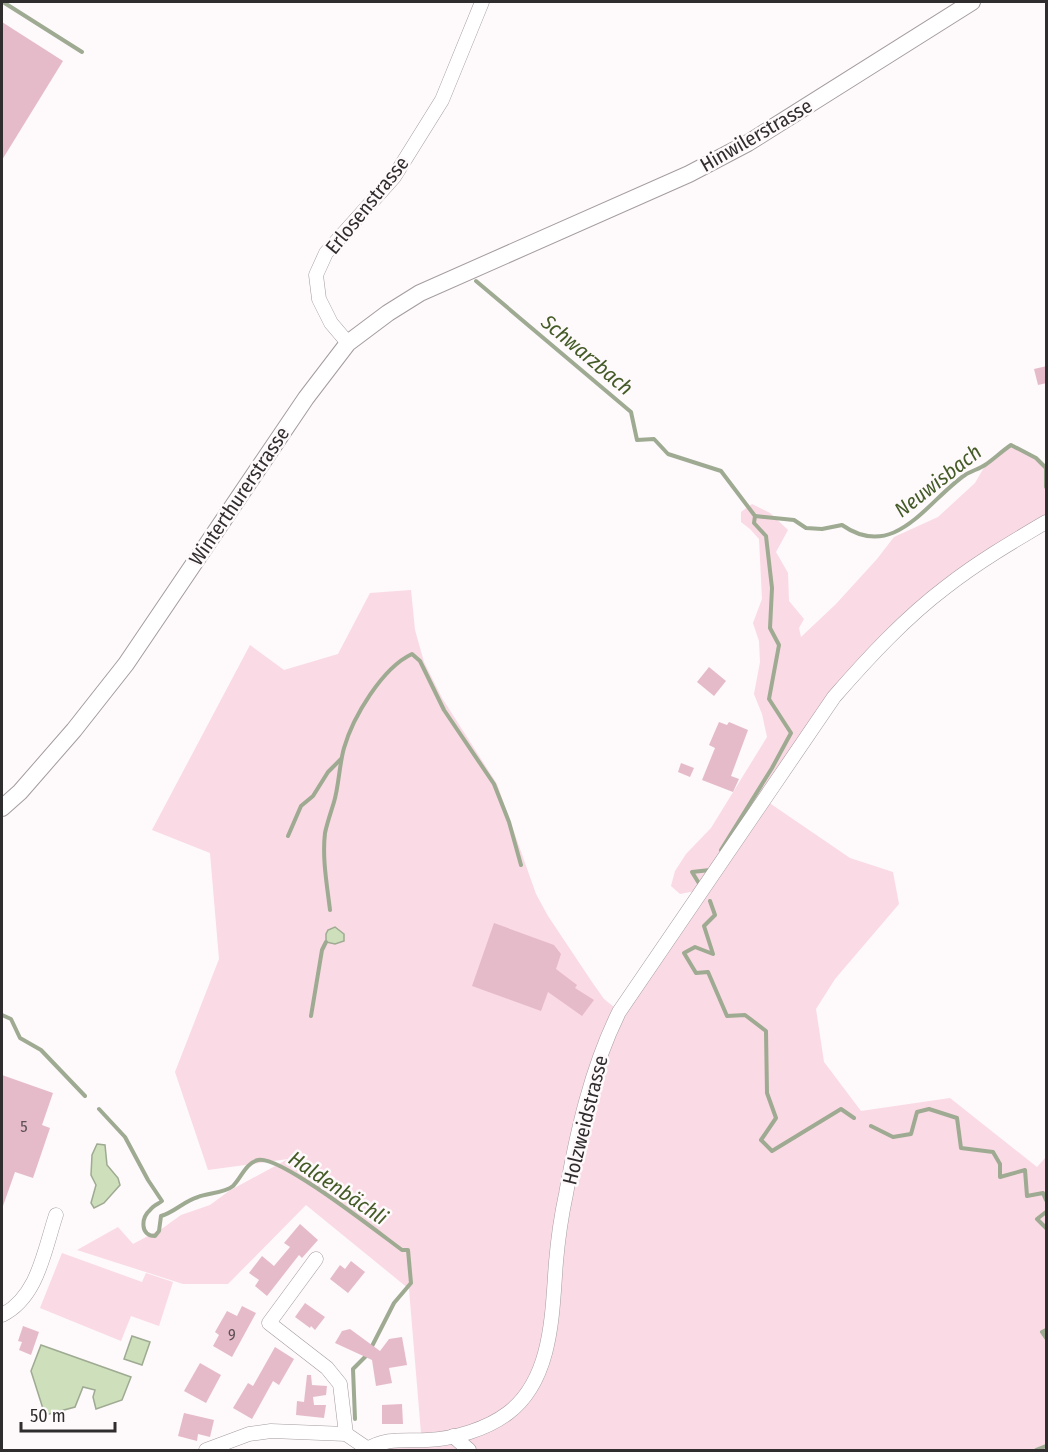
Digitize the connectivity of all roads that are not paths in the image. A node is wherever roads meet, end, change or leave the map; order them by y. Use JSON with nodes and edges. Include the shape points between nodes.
{"nodes":[{"id":1,"x":482,"y":2,"type":"edge"},
{"id":2,"x":972,"y":2,"type":"edge"},
{"id":3,"x":527,"y":245,"type":"joint"},
{"id":4,"x":348,"y":343,"type":"junction"},
{"id":5,"x":1047,"y":522,"type":"edge"},
{"id":6,"x":2,"y":808,"type":"edge"},
{"id":7,"x":56,"y":1215,"type":"dead end"},
{"id":8,"x":316,"y":1259,"type":"dead end"},
{"id":9,"x":2,"y":1316,"type":"edge"},
{"id":10,"x":346,"y":1434,"type":"junction"},
{"id":11,"x":453,"y":1436,"type":"junction"},
{"id":12,"x":206,"y":1450,"type":"edge"},
{"id":13,"x":367,"y":1450,"type":"edge"},
{"id":14,"x":469,"y":1450,"type":"edge"}],
"edges":[{"from":1,"to":4,"type":"street","name":"Erlosenstrasse","via":[[442,100],[394,177],[326,253],[316,275],[319,300]]},
{"from":2,"to":3,"type":"main road","name":"Hinwilerstrasse","via":[[728,153],[679,179]]},
{"from":3,"to":4,"type":"main road","name":"Winterthurerstrasse","via":[[420,293]]},
{"from":4,"to":6,"type":"main road","name":"Winterthurerstrasse","via":[[306,398],[126,664],[74,730]]},
{"from":5,"to":11,"type":"street","name":"Holzweidstrasse","via":[[944,588],[834,697],[619,1012],[599,1057],[584,1110],[563,1210],[551,1324],[541,1365],[512,1411],[486,1426]]},
{"from":7,"to":9,"type":"street","via":[[35,1279],[22,1301]]},
{"from":8,"to":10,"type":"street","via":[[269,1323],[327,1368],[340,1384]]},
{"from":10,"to":12,"type":"street","via":[[271,1431],[249,1434]]},
{"from":10,"to":13,"type":"street"},
{"from":11,"to":13,"type":"street","name":"Holzweidstrasse","via":[[391,1440]]},
{"from":11,"to":14,"type":"street"}]}
